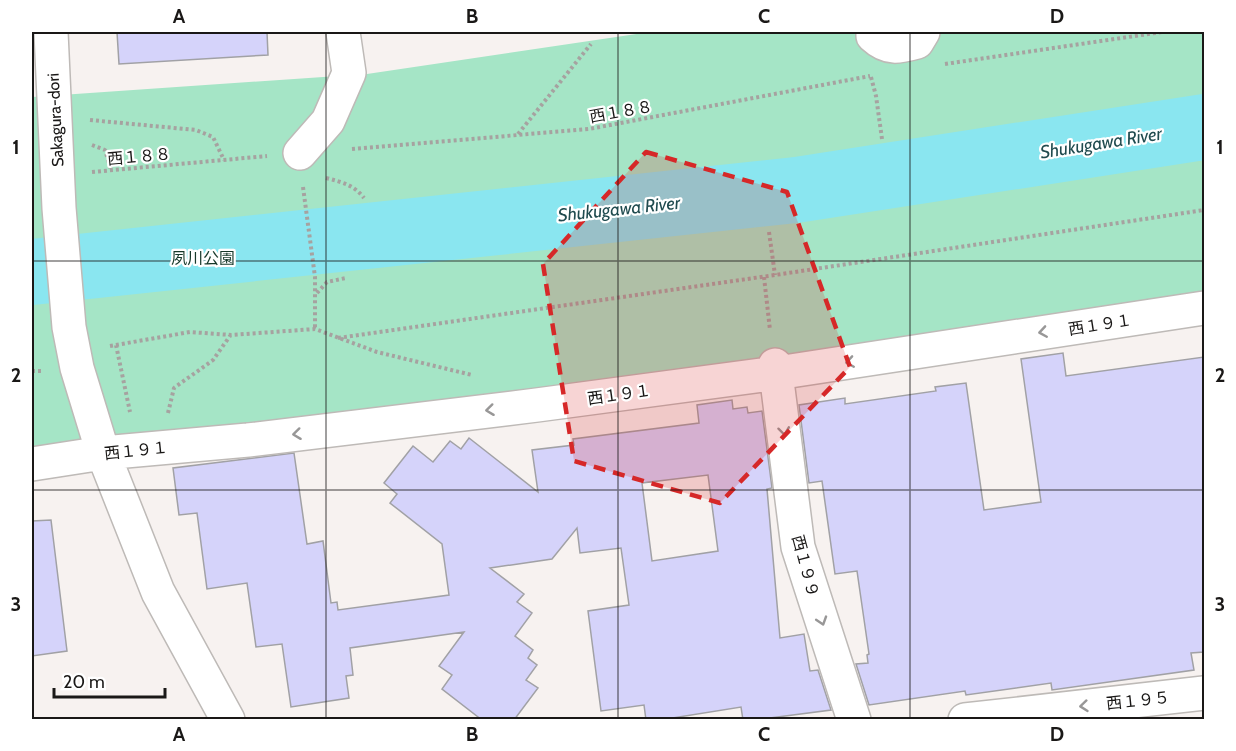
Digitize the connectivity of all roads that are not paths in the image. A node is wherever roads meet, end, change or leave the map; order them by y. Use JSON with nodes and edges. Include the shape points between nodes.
{"nodes":[{"id":1,"x":51,"y":32,"type":"edge"},
{"id":2,"x":344,"y":32,"type":"edge"},
{"id":3,"x":923,"y":32,"type":"edge"},
{"id":4,"x":873,"y":34,"type":"edge"},
{"id":5,"x":300,"y":153,"type":"road end"},
{"id":6,"x":1204,"y":308,"type":"edge"},
{"id":7,"x":776,"y":369,"type":"junction"},
{"id":8,"x":81,"y":449,"type":"junction"},
{"id":9,"x":32,"y":464,"type":"edge"},
{"id":10,"x":1204,"y":693,"type":"edge"},
{"id":11,"x":228,"y":720,"type":"edge"},
{"id":12,"x":854,"y":720,"type":"edge"},
{"id":13,"x":965,"y":720,"type":"edge"}],
"edges":[{"from":1,"to":8,"type":"street","name":"Sakagura-dori","via":[[58,208],[69,327],[77,368]]},
{"from":2,"to":5,"type":"street","via":[[349,73],[328,121]]},
{"from":3,"to":4,"type":"street","via":[[917,42],[890,47]]},
{"from":6,"to":7,"type":"street","name":"西１９１","one_way":true},
{"from":7,"to":8,"type":"street","name":"西１９１","one_way":true,"via":[[248,440],[144,441]]},
{"from":7,"to":12,"type":"street","name":"西１９９","one_way":true,"via":[[798,547]]},
{"from":8,"to":9,"type":"street","name":"西１９１"},
{"from":8,"to":11,"type":"street","name":"Sakagura-dori"},
{"from":10,"to":13,"type":"street","name":"西１９５","one_way":true}]}
